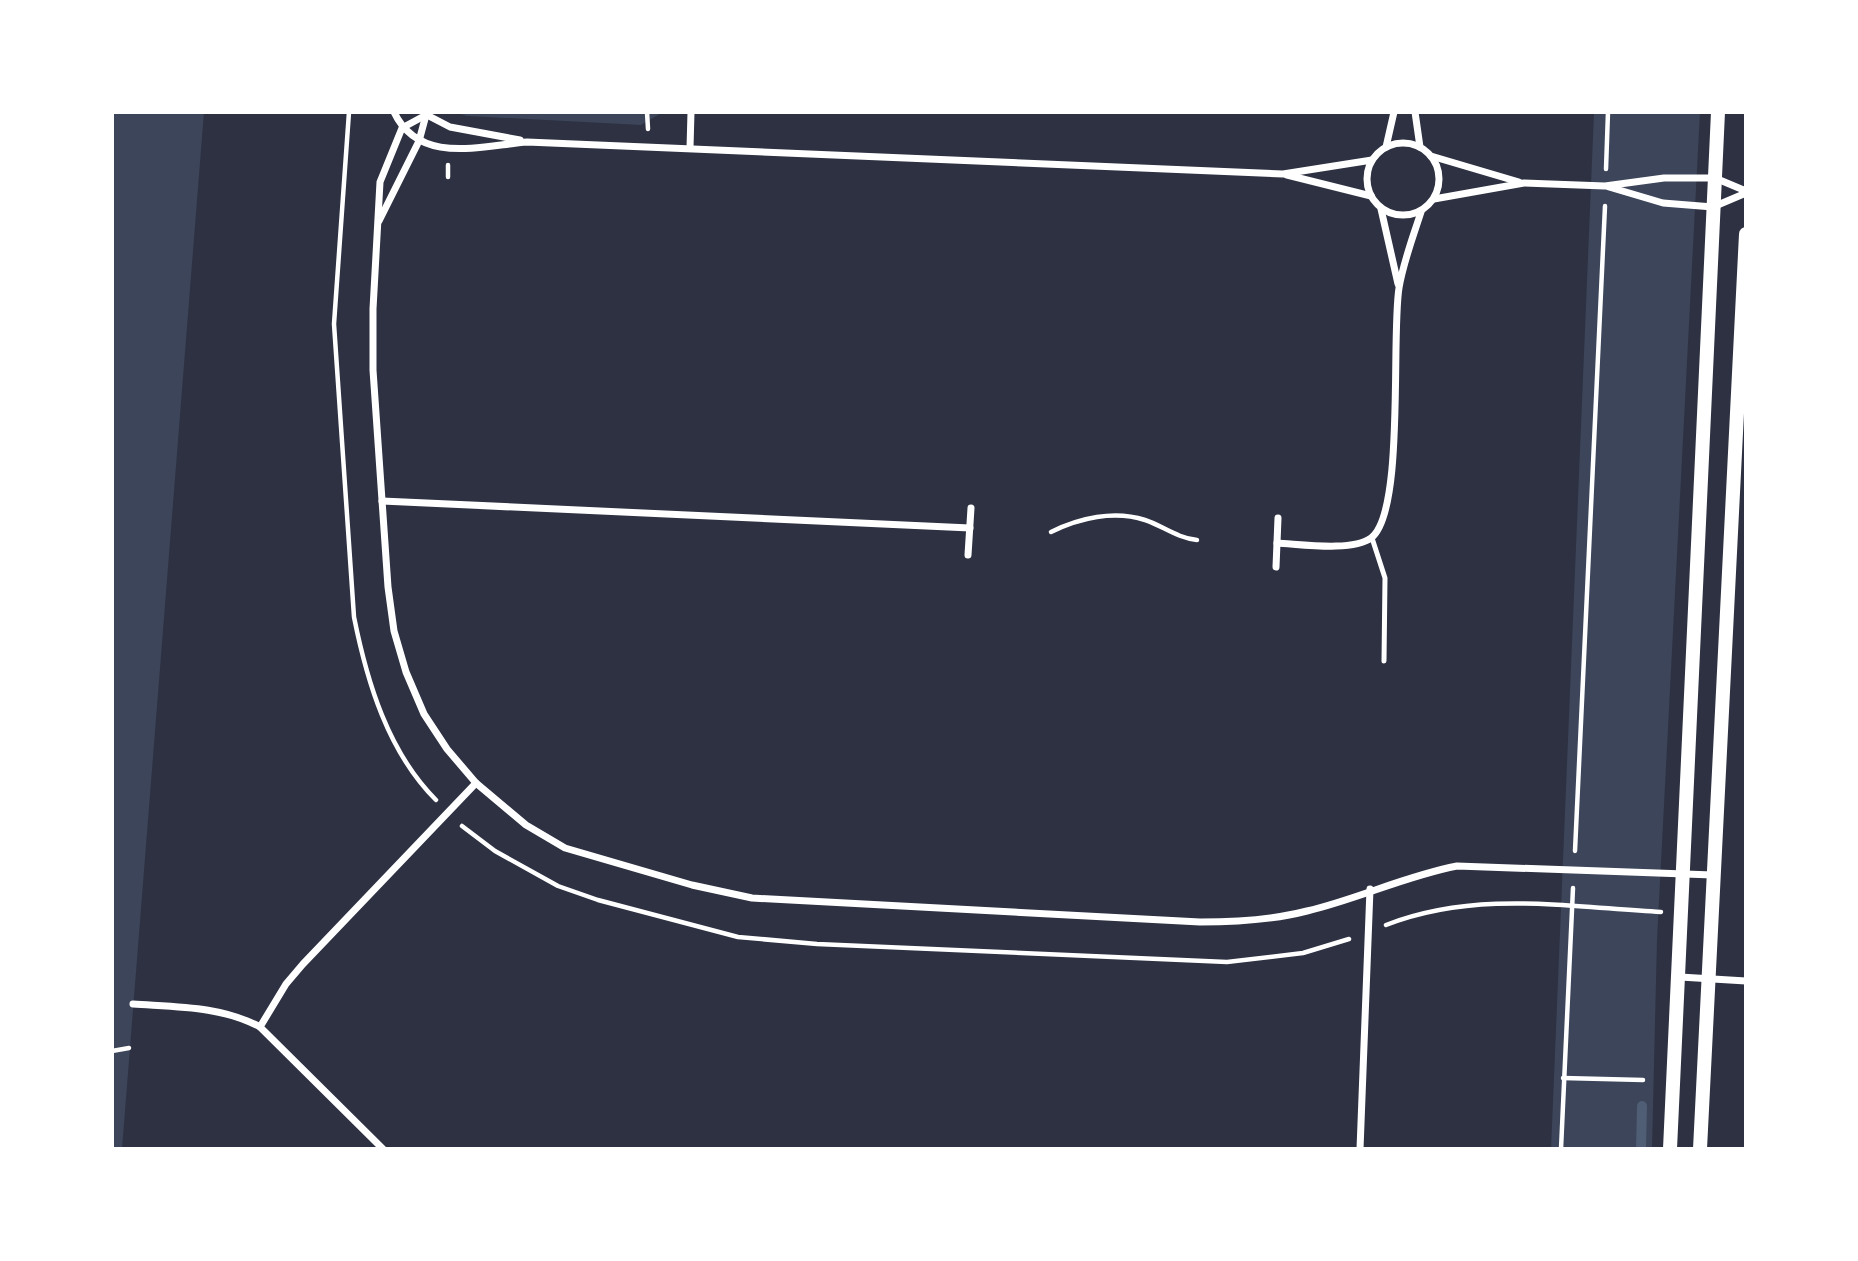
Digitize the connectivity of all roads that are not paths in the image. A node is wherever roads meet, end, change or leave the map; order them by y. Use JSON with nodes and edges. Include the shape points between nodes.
{"nodes":[{"id":1,"x":394,"y":112,"type":"edge"},
{"id":2,"x":691,"y":112,"type":"edge"},
{"id":3,"x":1394,"y":112,"type":"edge"},
{"id":4,"x":1415,"y":112,"type":"edge"},
{"id":5,"x":1718,"y":112,"type":"edge"},
{"id":6,"x":425,"y":113,"type":"edge"},
{"id":7,"x":401,"y":128,"type":"junction"},
{"id":8,"x":419,"y":141,"type":"junction"},
{"id":9,"x":527,"y":142,"type":"junction"},
{"id":10,"x":1386,"y":147,"type":"junction"},
{"id":11,"x":1420,"y":147,"type":"junction"},
{"id":12,"x":690,"y":148,"type":"junction"},
{"id":13,"x":1431,"y":156,"type":"junction"},
{"id":14,"x":1372,"y":160,"type":"junction"},
{"id":15,"x":1283,"y":174,"type":"junction"},
{"id":16,"x":1715,"y":178,"type":"junction"},
{"id":17,"x":1524,"y":183,"type":"junction"},
{"id":18,"x":1605,"y":186,"type":"junction"},
{"id":19,"x":1746,"y":192,"type":"edge"},
{"id":20,"x":1371,"y":197,"type":"junction"},
{"id":21,"x":1434,"y":199,"type":"junction"},
{"id":22,"x":1713,"y":206,"type":"junction"},
{"id":23,"x":1381,"y":209,"type":"junction"},
{"id":24,"x":1421,"y":212,"type":"junction"},
{"id":25,"x":378,"y":225,"type":"junction"},
{"id":26,"x":1746,"y":233,"type":"edge"},
{"id":27,"x":1399,"y":289,"type":"junction"},
{"id":28,"x":382,"y":501,"type":"junction"},
{"id":29,"x":971,"y":508,"type":"dead end"},
{"id":30,"x":1278,"y":518,"type":"dead end"},
{"id":31,"x":970,"y":528,"type":"junction"},
{"id":32,"x":1372,"y":538,"type":"junction"},
{"id":33,"x":1277,"y":543,"type":"junction"},
{"id":34,"x":968,"y":555,"type":"dead end"},
{"id":35,"x":1276,"y":567,"type":"dead end"},
{"id":36,"x":1384,"y":661,"type":"dead end"},
{"id":37,"x":476,"y":783,"type":"junction"},
{"id":38,"x":1684,"y":873,"type":"junction"},
{"id":39,"x":1714,"y":875,"type":"junction"},
{"id":40,"x":1370,"y":889,"type":"junction"},
{"id":41,"x":1680,"y":977,"type":"junction"},
{"id":42,"x":1708,"y":979,"type":"junction"},
{"id":43,"x":1746,"y":981,"type":"edge"},
{"id":44,"x":134,"y":1004,"type":"dead end"},
{"id":45,"x":260,"y":1027,"type":"junction"},
{"id":46,"x":383,"y":1149,"type":"edge"},
{"id":47,"x":1360,"y":1149,"type":"edge"},
{"id":48,"x":1670,"y":1149,"type":"edge"},
{"id":49,"x":1700,"y":1149,"type":"edge"}],
"edges":[{"from":1,"to":7,"type":"street"},
{"from":2,"to":12,"type":"street"},
{"from":3,"to":10,"type":"street"},
{"from":4,"to":11,"type":"street"},
{"from":5,"to":16,"type":"main road"},
{"from":6,"to":7,"type":"street"},
{"from":6,"to":8,"type":"street"},
{"from":6,"to":9,"type":"street","via":[[450,127]]},
{"from":7,"to":8,"type":"street"},
{"from":7,"to":25,"type":"street","via":[[380,182]]},
{"from":8,"to":9,"type":"street","via":[[449,149]]},
{"from":8,"to":25,"type":"street"},
{"from":9,"to":12,"type":"street"},
{"from":10,"to":11,"type":"street","via":[[1408,143]]},
{"from":10,"to":14,"type":"street"},
{"from":11,"to":13,"type":"street"},
{"from":12,"to":15,"type":"street"},
{"from":13,"to":17,"type":"street"},
{"from":13,"to":21,"type":"street","via":[[1439,177]]},
{"from":14,"to":15,"type":"street"},
{"from":14,"to":20,"type":"street","via":[[1367,172]]},
{"from":15,"to":20,"type":"street"},
{"from":16,"to":18,"type":"street","via":[[1664,178]]},
{"from":16,"to":19,"type":"street"},
{"from":16,"to":22,"type":"main road"},
{"from":17,"to":18,"type":"street"},
{"from":17,"to":21,"type":"street"},
{"from":18,"to":22,"type":"street","via":[[1663,203]]},
{"from":19,"to":22,"type":"street"},
{"from":20,"to":23,"type":"street"},
{"from":21,"to":24,"type":"street"},
{"from":22,"to":38,"type":"main road"},
{"from":23,"to":24,"type":"street","via":[[1401,216]]},
{"from":23,"to":27,"type":"street"},
{"from":24,"to":27,"type":"street"},
{"from":25,"to":28,"type":"street","via":[[373,359]]},
{"from":26,"to":39,"type":"main road"},
{"from":27,"to":32,"type":"street","via":[[1390,498]]},
{"from":28,"to":31,"type":"street"},
{"from":28,"to":37,"type":"street","via":[[392,618],[406,672],[424,714]]},
{"from":29,"to":31,"type":"street"},
{"from":30,"to":33,"type":"street"},
{"from":31,"to":34,"type":"street"},
{"from":32,"to":33,"type":"street","via":[[1347,546]]},
{"from":32,"to":36,"type":"lane","via":[[1385,587]]},
{"from":33,"to":35,"type":"street"},
{"from":37,"to":40,"type":"street","via":[[526,825],[565,848],[752,898],[1235,922],[1309,911]]},
{"from":37,"to":45,"type":"street","via":[[286,984]]},
{"from":38,"to":39,"type":"street"},
{"from":38,"to":40,"type":"street","via":[[1457,866]]},
{"from":38,"to":41,"type":"main road"},
{"from":39,"to":42,"type":"main road"},
{"from":40,"to":47,"type":"street"},
{"from":41,"to":42,"type":"street"},
{"from":41,"to":48,"type":"main road"},
{"from":42,"to":43,"type":"street"},
{"from":42,"to":49,"type":"main road"},
{"from":44,"to":45,"type":"street","via":[[219,1011]]},
{"from":45,"to":46,"type":"street"}]}
